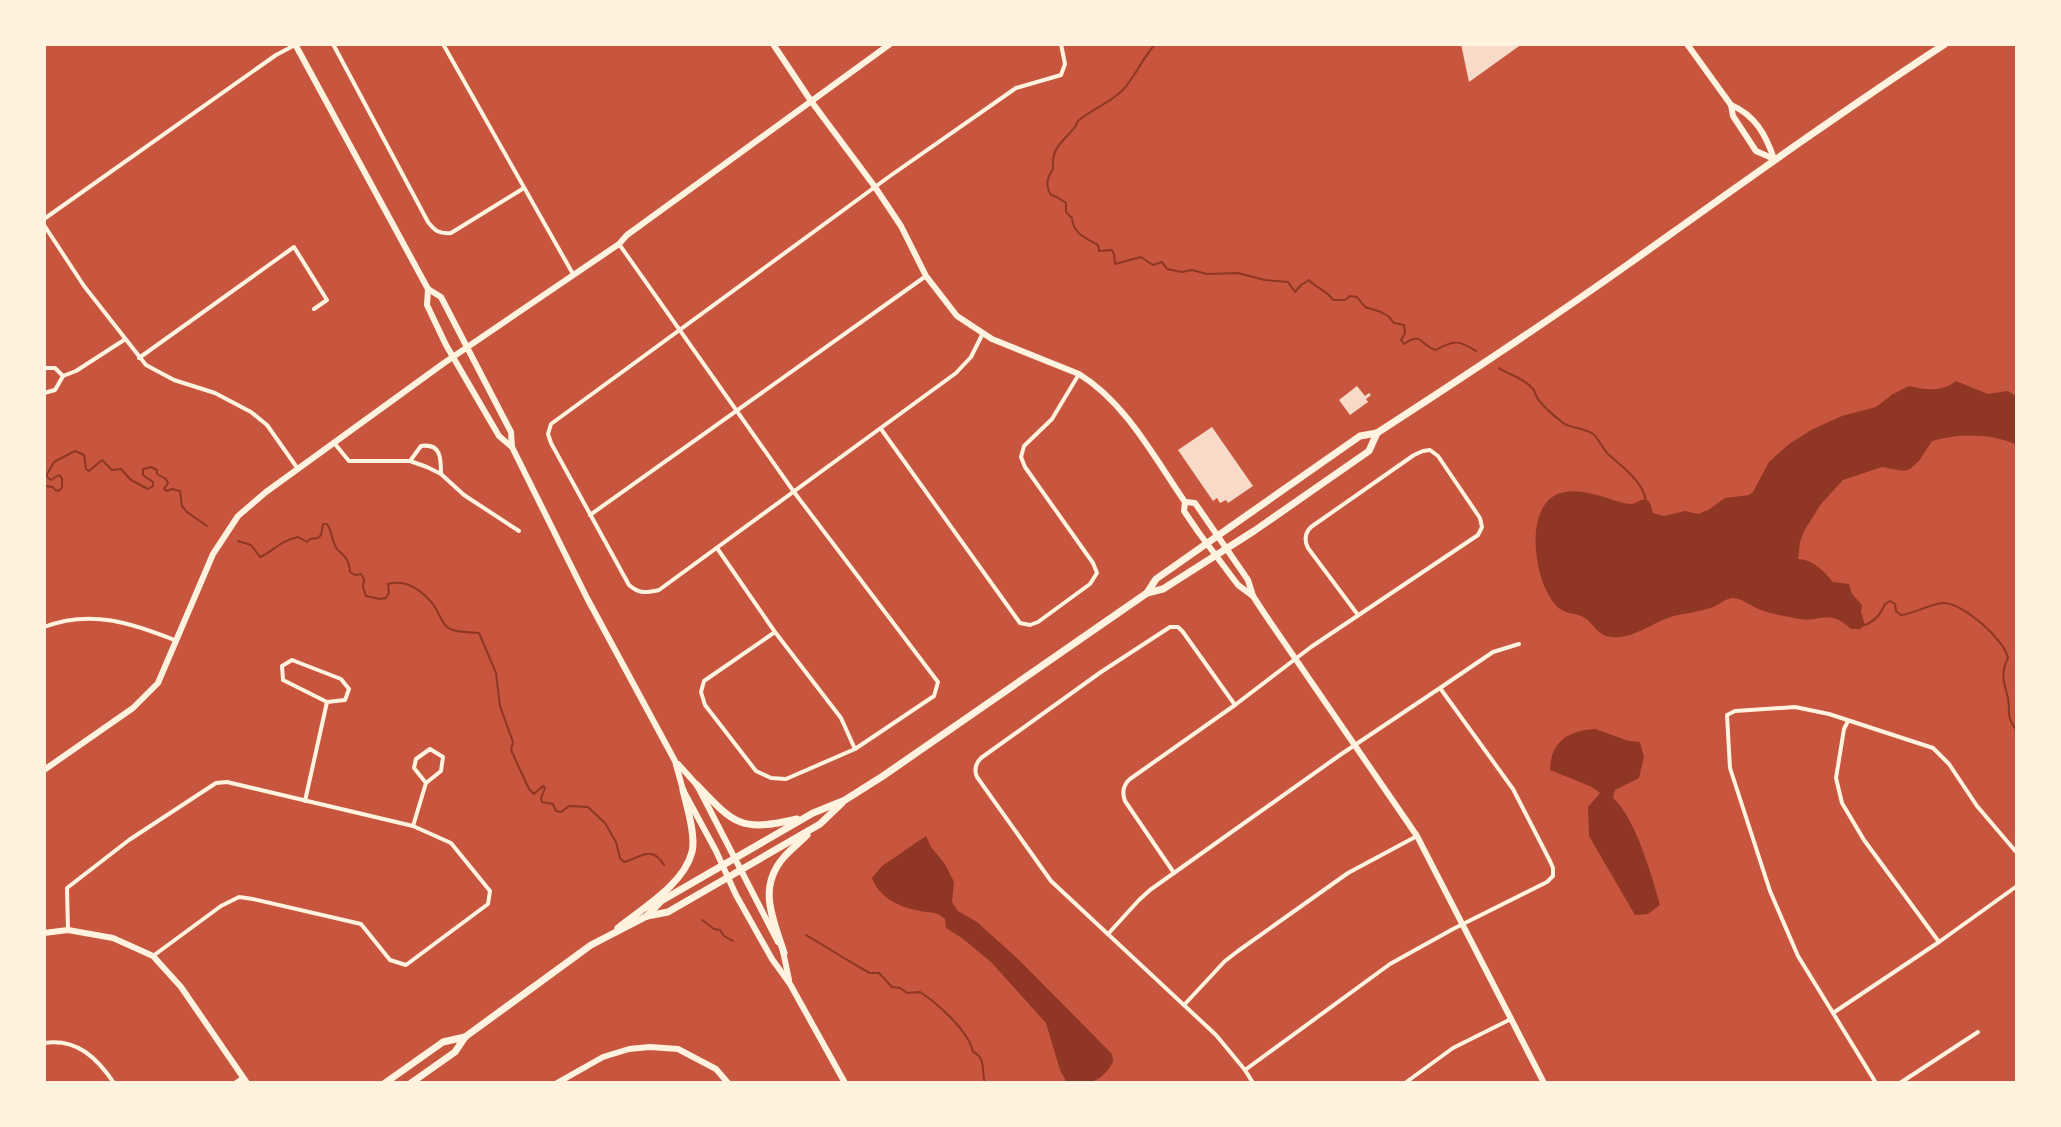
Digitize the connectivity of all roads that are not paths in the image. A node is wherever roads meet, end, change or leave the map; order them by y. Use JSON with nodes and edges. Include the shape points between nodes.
{"nodes":[{"id":1,"x":295,"y":44,"type":"edge"},
{"id":2,"x":333,"y":44,"type":"edge"},
{"id":3,"x":443,"y":44,"type":"edge"},
{"id":4,"x":773,"y":44,"type":"edge"},
{"id":5,"x":890,"y":44,"type":"edge"},
{"id":6,"x":1061,"y":44,"type":"edge"},
{"id":7,"x":1687,"y":44,"type":"edge"},
{"id":8,"x":1945,"y":44,"type":"edge"},
{"id":9,"x":811,"y":101,"type":"junction"},
{"id":10,"x":1731,"y":105,"type":"junction"},
{"id":11,"x":1774,"y":159,"type":"junction"},
{"id":12,"x":875,"y":187,"type":"junction"},
{"id":13,"x":524,"y":188,"type":"junction"},
{"id":14,"x":44,"y":219,"type":"edge"},
{"id":15,"x":44,"y":225,"type":"edge"},
{"id":16,"x":619,"y":244,"type":"junction"},
{"id":17,"x":573,"y":274,"type":"junction"},
{"id":18,"x":926,"y":276,"type":"junction"},
{"id":19,"x":428,"y":289,"type":"junction"},
{"id":20,"x":314,"y":309,"type":"dead end"},
{"id":21,"x":680,"y":331,"type":"junction"},
{"id":22,"x":982,"y":335,"type":"junction"},
{"id":23,"x":124,"y":340,"type":"junction"},
{"id":24,"x":467,"y":350,"type":"junction"},
{"id":25,"x":139,"y":358,"type":"junction"},
{"id":26,"x":454,"y":358,"type":"junction"},
{"id":27,"x":44,"y":368,"type":"edge"},
{"id":28,"x":1079,"y":374,"type":"junction"},
{"id":29,"x":63,"y":376,"type":"junction"},
{"id":30,"x":44,"y":393,"type":"edge"},
{"id":31,"x":736,"y":411,"type":"junction"},
{"id":32,"x":881,"y":429,"type":"junction"},
{"id":33,"x":1377,"y":433,"type":"junction"},
{"id":34,"x":335,"y":444,"type":"junction"},
{"id":35,"x":512,"y":447,"type":"junction"},
{"id":36,"x":410,"y":461,"type":"junction"},
{"id":37,"x":298,"y":469,"type":"junction"},
{"id":38,"x":441,"y":474,"type":"junction"},
{"id":39,"x":794,"y":492,"type":"junction"},
{"id":40,"x":1185,"y":502,"type":"junction"},
{"id":41,"x":590,"y":515,"type":"junction"},
{"id":42,"x":519,"y":531,"type":"dead end"},
{"id":43,"x":1218,"y":536,"type":"junction"},
{"id":44,"x":1207,"y":543,"type":"junction"},
{"id":45,"x":717,"y":548,"type":"junction"},
{"id":46,"x":1226,"y":549,"type":"junction"},
{"id":47,"x":1216,"y":555,"type":"junction"},
{"id":48,"x":1147,"y":593,"type":"junction"},
{"id":49,"x":1253,"y":596,"type":"junction"},
{"id":50,"x":1358,"y":615,"type":"junction"},
{"id":51,"x":44,"y":627,"type":"edge"},
{"id":52,"x":775,"y":632,"type":"junction"},
{"id":53,"x":177,"y":641,"type":"junction"},
{"id":54,"x":1519,"y":644,"type":"dead end"},
{"id":55,"x":1296,"y":658,"type":"junction"},
{"id":56,"x":1440,"y":688,"type":"junction"},
{"id":57,"x":327,"y":702,"type":"junction"},
{"id":58,"x":1235,"y":705,"type":"junction"},
{"id":59,"x":1848,"y":721,"type":"junction"},
{"id":60,"x":1356,"y":745,"type":"junction"},
{"id":61,"x":855,"y":749,"type":"junction"},
{"id":62,"x":675,"y":761,"type":"junction"},
{"id":63,"x":44,"y":770,"type":"edge"},
{"id":64,"x":426,"y":783,"type":"junction"},
{"id":65,"x":697,"y":785,"type":"junction"},
{"id":66,"x":683,"y":790,"type":"junction"},
{"id":67,"x":845,"y":800,"type":"junction"},
{"id":68,"x":305,"y":801,"type":"junction"},
{"id":69,"x":807,"y":816,"type":"junction"},
{"id":70,"x":820,"y":824,"type":"junction"},
{"id":71,"x":413,"y":826,"type":"junction"},
{"id":72,"x":1417,"y":836,"type":"junction"},
{"id":73,"x":2017,"y":853,"type":"edge"},
{"id":74,"x":735,"y":859,"type":"junction"},
{"id":75,"x":723,"y":866,"type":"junction"},
{"id":76,"x":741,"y":870,"type":"junction"},
{"id":77,"x":1174,"y":873,"type":"junction"},
{"id":78,"x":728,"y":877,"type":"junction"},
{"id":79,"x":2017,"y":886,"type":"edge"},
{"id":80,"x":647,"y":916,"type":"junction"},
{"id":81,"x":1463,"y":925,"type":"junction"},
{"id":82,"x":68,"y":930,"type":"junction"},
{"id":83,"x":44,"y":933,"type":"edge"},
{"id":84,"x":1108,"y":934,"type":"junction"},
{"id":85,"x":611,"y":935,"type":"junction"},
{"id":86,"x":1939,"y":942,"type":"junction"},
{"id":87,"x":784,"y":953,"type":"junction"},
{"id":88,"x":153,"y":956,"type":"junction"},
{"id":89,"x":790,"y":984,"type":"junction"},
{"id":90,"x":1184,"y":1005,"type":"junction"},
{"id":91,"x":1833,"y":1013,"type":"junction"},
{"id":92,"x":1511,"y":1019,"type":"junction"},
{"id":93,"x":1978,"y":1032,"type":"dead end"},
{"id":94,"x":465,"y":1037,"type":"junction"},
{"id":95,"x":44,"y":1043,"type":"edge"},
{"id":96,"x":1245,"y":1070,"type":"junction"},
{"id":97,"x":245,"y":1080,"type":"edge"},
{"id":98,"x":114,"y":1083,"type":"edge"},
{"id":99,"x":235,"y":1083,"type":"edge"},
{"id":100,"x":385,"y":1083,"type":"edge"},
{"id":101,"x":411,"y":1083,"type":"edge"},
{"id":102,"x":557,"y":1083,"type":"edge"},
{"id":103,"x":728,"y":1083,"type":"edge"},
{"id":104,"x":845,"y":1083,"type":"edge"},
{"id":105,"x":1253,"y":1083,"type":"edge"},
{"id":106,"x":1405,"y":1083,"type":"edge"},
{"id":107,"x":1544,"y":1083,"type":"edge"},
{"id":108,"x":1876,"y":1083,"type":"edge"},
{"id":109,"x":1900,"y":1083,"type":"edge"}],
"edges":[{"from":1,"to":14,"type":"street"},
{"from":1,"to":19,"type":"street"},
{"from":2,"to":13,"type":"street","via":[[435,231],[451,233]]},
{"from":3,"to":13,"type":"street"},
{"from":4,"to":9,"type":"street"},
{"from":5,"to":9,"type":"street"},
{"from":6,"to":12,"type":"street","via":[[1061,75],[1016,88]]},
{"from":7,"to":10,"type":"street"},
{"from":8,"to":11,"type":"main road"},
{"from":9,"to":12,"type":"street"},
{"from":9,"to":16,"type":"street"},
{"from":10,"to":11,"type":"street","via":[[1744,111],[1767,138]]},
{"from":10,"to":11,"type":"street","via":[[1756,151]]},
{"from":11,"to":33,"type":"main road"},
{"from":12,"to":18,"type":"street"},
{"from":12,"to":21,"type":"street"},
{"from":13,"to":17,"type":"street"},
{"from":15,"to":23,"type":"street"},
{"from":16,"to":17,"type":"street"},
{"from":16,"to":21,"type":"street"},
{"from":17,"to":24,"type":"street"},
{"from":18,"to":22,"type":"street","via":[[957,316]]},
{"from":18,"to":31,"type":"street"},
{"from":19,"to":24,"type":"street","via":[[441,297]]},
{"from":19,"to":26,"type":"street","via":[[427,305]]},
{"from":20,"to":25,"type":"street","via":[[327,300],[294,247]]},
{"from":21,"to":31,"type":"street"},
{"from":21,"to":41,"type":"street","via":[[551,424],[551,443]]},
{"from":22,"to":28,"type":"street"},
{"from":22,"to":32,"type":"street","via":[[956,373]]},
{"from":23,"to":25,"type":"street"},
{"from":23,"to":29,"type":"street"},
{"from":24,"to":26,"type":"street"},
{"from":24,"to":35,"type":"street","via":[[511,432]]},
{"from":25,"to":37,"type":"street","via":[[174,380],[251,412],[267,425]]},
{"from":26,"to":34,"type":"street"},
{"from":26,"to":35,"type":"street","via":[[499,436]]},
{"from":27,"to":29,"type":"street","via":[[55,368]]},
{"from":28,"to":32,"type":"street","via":[[1021,457],[1097,573],[1090,584],[1030,625],[1020,623]]},
{"from":28,"to":40,"type":"street","via":[[1125,414]]},
{"from":29,"to":30,"type":"street","via":[[55,390]]},
{"from":31,"to":39,"type":"street"},
{"from":31,"to":41,"type":"street"},
{"from":32,"to":39,"type":"street"},
{"from":33,"to":43,"type":"main road","via":[[1360,436]]},
{"from":33,"to":46,"type":"main road","via":[[1369,451]]},
{"from":34,"to":36,"type":"street","via":[[349,461]]},
{"from":34,"to":37,"type":"street"},
{"from":35,"to":62,"type":"street"},
{"from":36,"to":38,"type":"street"},
{"from":36,"to":38,"type":"street","via":[[421,446],[430,445],[441,457]]},
{"from":37,"to":53,"type":"street","via":[[228,529]]},
{"from":38,"to":42,"type":"street"},
{"from":39,"to":45,"type":"street"},
{"from":39,"to":61,"type":"street","via":[[938,682],[934,696]]},
{"from":40,"to":43,"type":"street","via":[[1195,503]]},
{"from":40,"to":44,"type":"street","via":[[1184,511]]},
{"from":41,"to":45,"type":"street","via":[[636,591],[659,590]]},
{"from":43,"to":44,"type":"main road"},
{"from":43,"to":46,"type":"street"},
{"from":44,"to":47,"type":"street"},
{"from":44,"to":48,"type":"main road","via":[[1156,579]]},
{"from":45,"to":52,"type":"street"},
{"from":46,"to":47,"type":"main road"},
{"from":46,"to":49,"type":"street"},
{"from":47,"to":48,"type":"main road","via":[[1163,589]]},
{"from":47,"to":49,"type":"street"},
{"from":48,"to":67,"type":"main road"},
{"from":49,"to":55,"type":"street"},
{"from":50,"to":50,"type":"street","via":[[1473,540],[1482,527],[1430,450],[1414,455],[1307,533],[1308,548]]},
{"from":50,"to":55,"type":"street"},
{"from":51,"to":53,"type":"street","via":[[90,618],[136,624]]},
{"from":52,"to":61,"type":"street","via":[[841,718]]},
{"from":52,"to":61,"type":"street","via":[[704,681],[705,705],[756,771],[771,778],[786,779]]},
{"from":53,"to":63,"type":"street","via":[[158,683],[146,696]]},
{"from":54,"to":56,"type":"street","via":[[1493,652]]},
{"from":55,"to":58,"type":"street"},
{"from":55,"to":60,"type":"street"},
{"from":56,"to":60,"type":"street"},
{"from":56,"to":81,"type":"street","via":[[1513,789],[1553,868],[1547,882]]},
{"from":57,"to":57,"type":"street","via":[[345,700],[349,689],[341,679],[292,660],[282,666],[283,680]]},
{"from":57,"to":68,"type":"street"},
{"from":58,"to":77,"type":"street","via":[[1124,788],[1126,803]]},
{"from":58,"to":84,"type":"street","via":[[1183,631],[1170,627],[976,763],[977,777],[1046,875]]},
{"from":59,"to":73,"type":"street","via":[[1933,748]]},
{"from":59,"to":86,"type":"street","via":[[1836,778],[1842,803]]},
{"from":59,"to":91,"type":"street","via":[[1795,707],[1727,715],[1730,768],[1770,891],[1798,956]]},
{"from":60,"to":72,"type":"street"},
{"from":60,"to":77,"type":"street"},
{"from":62,"to":65,"type":"street"},
{"from":62,"to":66,"type":"street"},
{"from":64,"to":64,"type":"street","via":[[414,768],[416,759],[430,749],[443,757],[441,771]]},
{"from":64,"to":71,"type":"street"},
{"from":65,"to":69,"type":"main road","via":[[729,818],[747,825]]},
{"from":65,"to":74,"type":"street"},
{"from":66,"to":75,"type":"street"},
{"from":66,"to":85,"type":"main road","via":[[693,851],[681,876]]},
{"from":67,"to":69,"type":"main road"},
{"from":67,"to":70,"type":"main road"},
{"from":68,"to":71,"type":"street"},
{"from":68,"to":82,"type":"street","via":[[216,783],[67,888]]},
{"from":69,"to":74,"type":"main road"},
{"from":70,"to":76,"type":"main road"},
{"from":70,"to":87,"type":"main road","via":[[785,855],[771,880],[769,904]]},
{"from":71,"to":88,"type":"street","via":[[451,843],[490,891],[488,904],[406,965],[390,960],[361,924],[239,897]]},
{"from":72,"to":81,"type":"street"},
{"from":72,"to":90,"type":"street","via":[[1348,873],[1232,955]]},
{"from":74,"to":75,"type":"main road"},
{"from":74,"to":76,"type":"street"},
{"from":75,"to":78,"type":"street"},
{"from":75,"to":80,"type":"main road","via":[[661,901]]},
{"from":76,"to":78,"type":"main road"},
{"from":76,"to":87,"type":"street"},
{"from":77,"to":84,"type":"street"},
{"from":78,"to":80,"type":"main road","via":[[668,912]]},
{"from":78,"to":89,"type":"street"},
{"from":79,"to":86,"type":"street"},
{"from":80,"to":85,"type":"main road"},
{"from":81,"to":92,"type":"street"},
{"from":81,"to":96,"type":"street","via":[[1390,964]]},
{"from":82,"to":83,"type":"street"},
{"from":82,"to":88,"type":"street","via":[[113,938]]},
{"from":84,"to":90,"type":"street"},
{"from":85,"to":94,"type":"main road"},
{"from":86,"to":91,"type":"street"},
{"from":87,"to":89,"type":"street"},
{"from":88,"to":97,"type":"street","via":[[181,987]]},
{"from":89,"to":104,"type":"street"},
{"from":90,"to":96,"type":"street"},
{"from":91,"to":108,"type":"street"},
{"from":92,"to":106,"type":"street","via":[[1453,1048]]},
{"from":92,"to":107,"type":"street"},
{"from":93,"to":109,"type":"street"},
{"from":94,"to":100,"type":"main road","via":[[443,1042]]},
{"from":94,"to":101,"type":"main road","via":[[455,1052]]},
{"from":95,"to":98,"type":"street","via":[[82,1049]]},
{"from":96,"to":105,"type":"street"},
{"from":97,"to":99,"type":"street"},
{"from":102,"to":103,"type":"street","via":[[603,1057],[650,1047],[678,1049],[716,1069]]}]}
